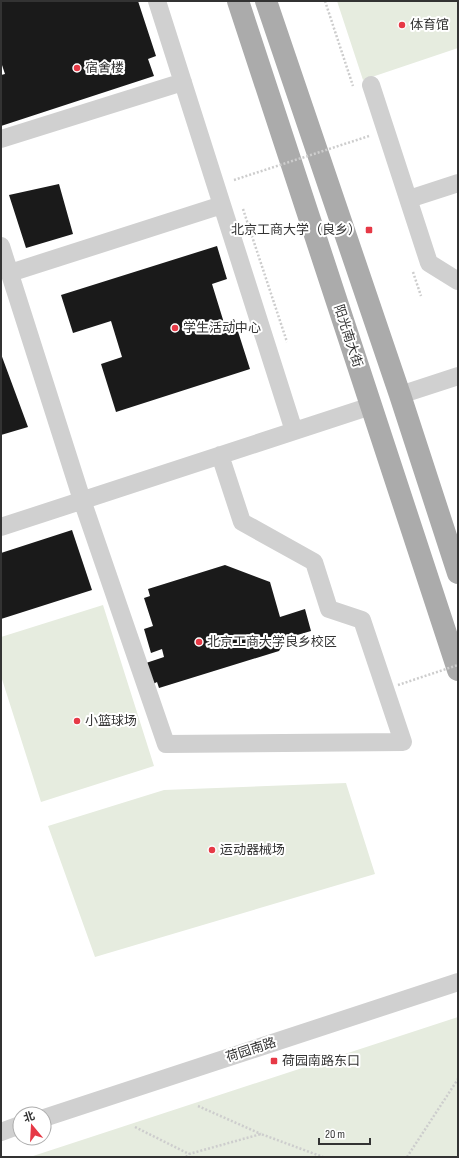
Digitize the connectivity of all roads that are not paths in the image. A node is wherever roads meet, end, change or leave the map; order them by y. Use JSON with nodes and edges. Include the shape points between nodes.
{"nodes":[{"id":1,"x":157,"y":1,"type":"edge"},
{"id":2,"x":238,"y":1,"type":"edge"},
{"id":3,"x":266,"y":1,"type":"edge"},
{"id":4,"x":183,"y":82,"type":"junction"},
{"id":5,"x":371,"y":85,"type":"dead end"},
{"id":6,"x":1,"y":139,"type":"edge"},
{"id":7,"x":458,"y":184,"type":"edge"},
{"id":8,"x":409,"y":199,"type":"junction"},
{"id":9,"x":222,"y":205,"type":"junction"},
{"id":10,"x":1,"y":246,"type":"edge"},
{"id":11,"x":10,"y":273,"type":"junction"},
{"id":12,"x":458,"y":281,"type":"edge"},
{"id":13,"x":9,"y":298,"type":"edge"},
{"id":14,"x":458,"y":376,"type":"edge"},
{"id":15,"x":400,"y":395,"type":"junction"},
{"id":16,"x":371,"y":406,"type":"junction"},
{"id":17,"x":294,"y":430,"type":"junction"},
{"id":18,"x":220,"y":455,"type":"junction"},
{"id":19,"x":82,"y":500,"type":"junction"},
{"id":20,"x":1,"y":527,"type":"edge"},
{"id":21,"x":458,"y":573,"type":"edge"},
{"id":22,"x":458,"y":670,"type":"edge"},
{"id":23,"x":458,"y":982,"type":"edge"},
{"id":24,"x":52,"y":1115,"type":"edge"},
{"id":25,"x":12,"y":1128,"type":"edge"},
{"id":26,"x":1,"y":1132,"type":"edge"}],
"edges":[{"from":1,"to":4,"type":"street"},
{"from":2,"to":16,"type":"main road","name":"阳光南大街"},
{"from":3,"to":15,"type":"main road"},
{"from":4,"to":6,"type":"street"},
{"from":4,"to":9,"type":"street"},
{"from":5,"to":8,"type":"street"},
{"from":7,"to":8,"type":"street"},
{"from":8,"to":12,"type":"street","via":[[430,263]]},
{"from":9,"to":11,"type":"street"},
{"from":9,"to":17,"type":"street"},
{"from":10,"to":11,"type":"street"},
{"from":11,"to":13,"type":"street"},
{"from":13,"to":19,"type":"street"},
{"from":14,"to":15,"type":"street"},
{"from":15,"to":21,"type":"main road"},
{"from":16,"to":17,"type":"street"},
{"from":16,"to":22,"type":"main road","name":"阳光南大街"},
{"from":17,"to":18,"type":"street"},
{"from":18,"to":19,"type":"street"},
{"from":18,"to":19,"type":"street","via":[[242,522],[314,562],[329,609],[362,620],[403,742],[166,744]]},
{"from":19,"to":20,"type":"street"},
{"from":23,"to":24,"type":"street","name":"荷园南路"},
{"from":25,"to":26,"type":"street"}]}
